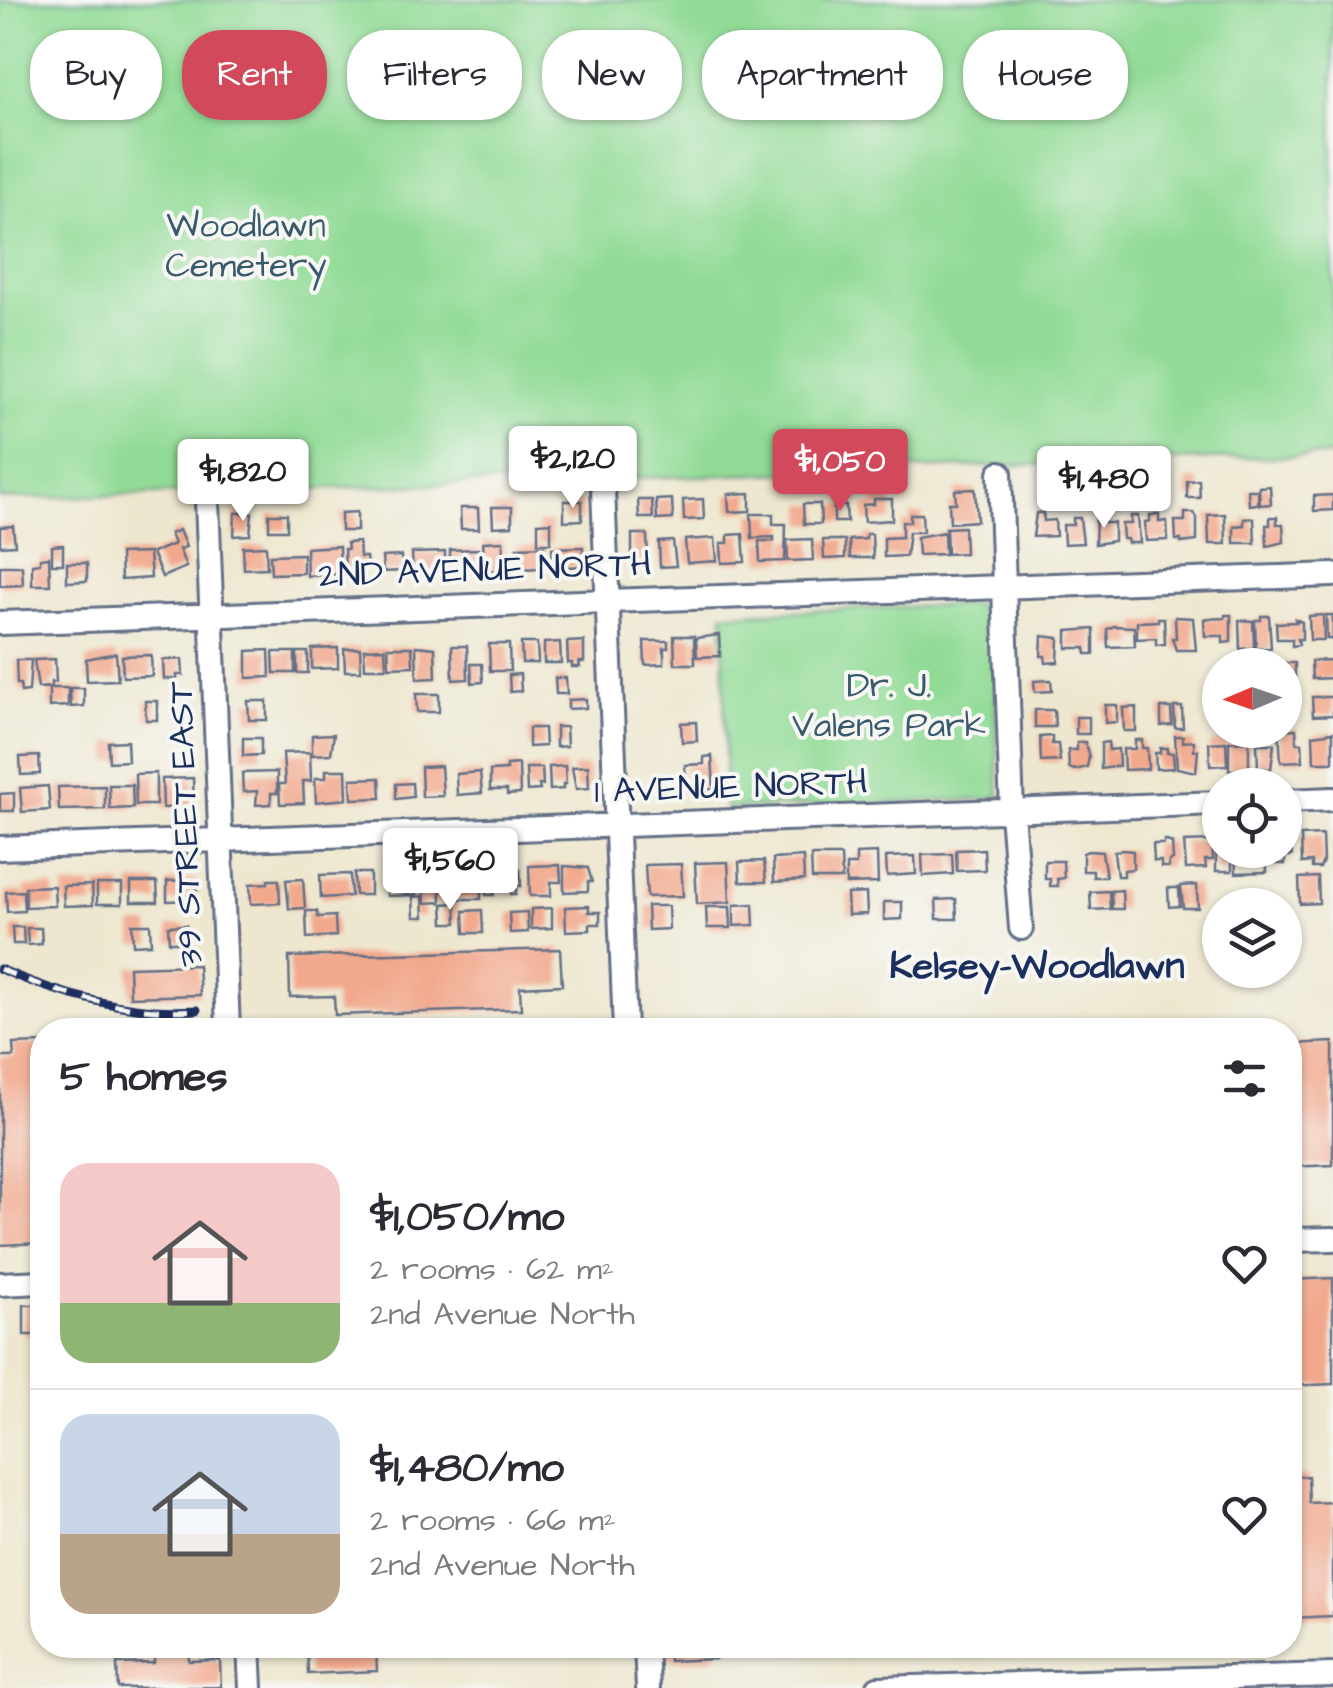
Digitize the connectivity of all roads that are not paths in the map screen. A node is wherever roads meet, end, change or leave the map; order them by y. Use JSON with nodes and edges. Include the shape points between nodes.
{"nodes":[{"id":1,"x":1000,"y":473,"type":"dead end"},
{"id":2,"x":603,"y":489,"type":"dead end"},
{"id":3,"x":207,"y":501,"type":"dead end"},
{"id":4,"x":1333,"y":575,"type":"edge"},
{"id":5,"x":1003,"y":588,"type":"junction"},
{"id":6,"x":607,"y":601,"type":"junction"},
{"id":7,"x":214,"y":616,"type":"junction"},
{"id":8,"x":0,"y":623,"type":"edge"},
{"id":9,"x":1333,"y":799,"type":"edge"},
{"id":10,"x":1302,"y":800,"type":"edge"},
{"id":11,"x":1202,"y":804,"type":"edge"},
{"id":12,"x":1012,"y":812,"type":"junction"},
{"id":13,"x":617,"y":826,"type":"junction"},
{"id":14,"x":221,"y":840,"type":"junction"},
{"id":15,"x":1,"y":848,"type":"edge"},
{"id":16,"x":1021,"y":928,"type":"dead end"},
{"id":17,"x":228,"y":1018,"type":"edge"},
{"id":18,"x":625,"y":1018,"type":"edge"},
{"id":19,"x":1333,"y":1239,"type":"edge"},
{"id":20,"x":1302,"y":1240,"type":"edge"},
{"id":21,"x":30,"y":1283,"type":"edge"},
{"id":22,"x":0,"y":1284,"type":"edge"},
{"id":23,"x":250,"y":1658,"type":"edge"},
{"id":24,"x":647,"y":1658,"type":"edge"},
{"id":25,"x":1333,"y":1675,"type":"edge"},
{"id":26,"x":251,"y":1688,"type":"edge"},
{"id":27,"x":648,"y":1688,"type":"edge"},
{"id":28,"x":878,"y":1688,"type":"edge"}],
"edges":[{"from":1,"to":5,"type":"street"},
{"from":2,"to":6,"type":"street"},
{"from":3,"to":7,"type":"street","name":"39 STREET EAST"},
{"from":4,"to":5,"type":"street","name":"2ND AVENUE NORTH"},
{"from":5,"to":6,"type":"street","name":"2ND AVENUE NORTH"},
{"from":5,"to":12,"type":"street"},
{"from":6,"to":7,"type":"street","name":"2ND AVENUE NORTH"},
{"from":6,"to":13,"type":"street"},
{"from":7,"to":8,"type":"street","name":"2ND AVENUE NORTH"},
{"from":7,"to":14,"type":"street","name":"39 STREET EAST"},
{"from":9,"to":10,"type":"street"},
{"from":11,"to":12,"type":"street","name":"1 AVENUE NORTH"},
{"from":12,"to":13,"type":"street","name":"1 AVENUE NORTH"},
{"from":12,"to":16,"type":"street"},
{"from":13,"to":14,"type":"street","name":"1 AVENUE NORTH"},
{"from":13,"to":18,"type":"street"},
{"from":14,"to":15,"type":"street","name":"1 AVENUE NORTH"},
{"from":14,"to":17,"type":"street","name":"39 STREET EAST"},
{"from":19,"to":20,"type":"street"},
{"from":21,"to":22,"type":"street"},
{"from":23,"to":26,"type":"street"},
{"from":24,"to":27,"type":"street"},
{"from":25,"to":28,"type":"street"}]}
